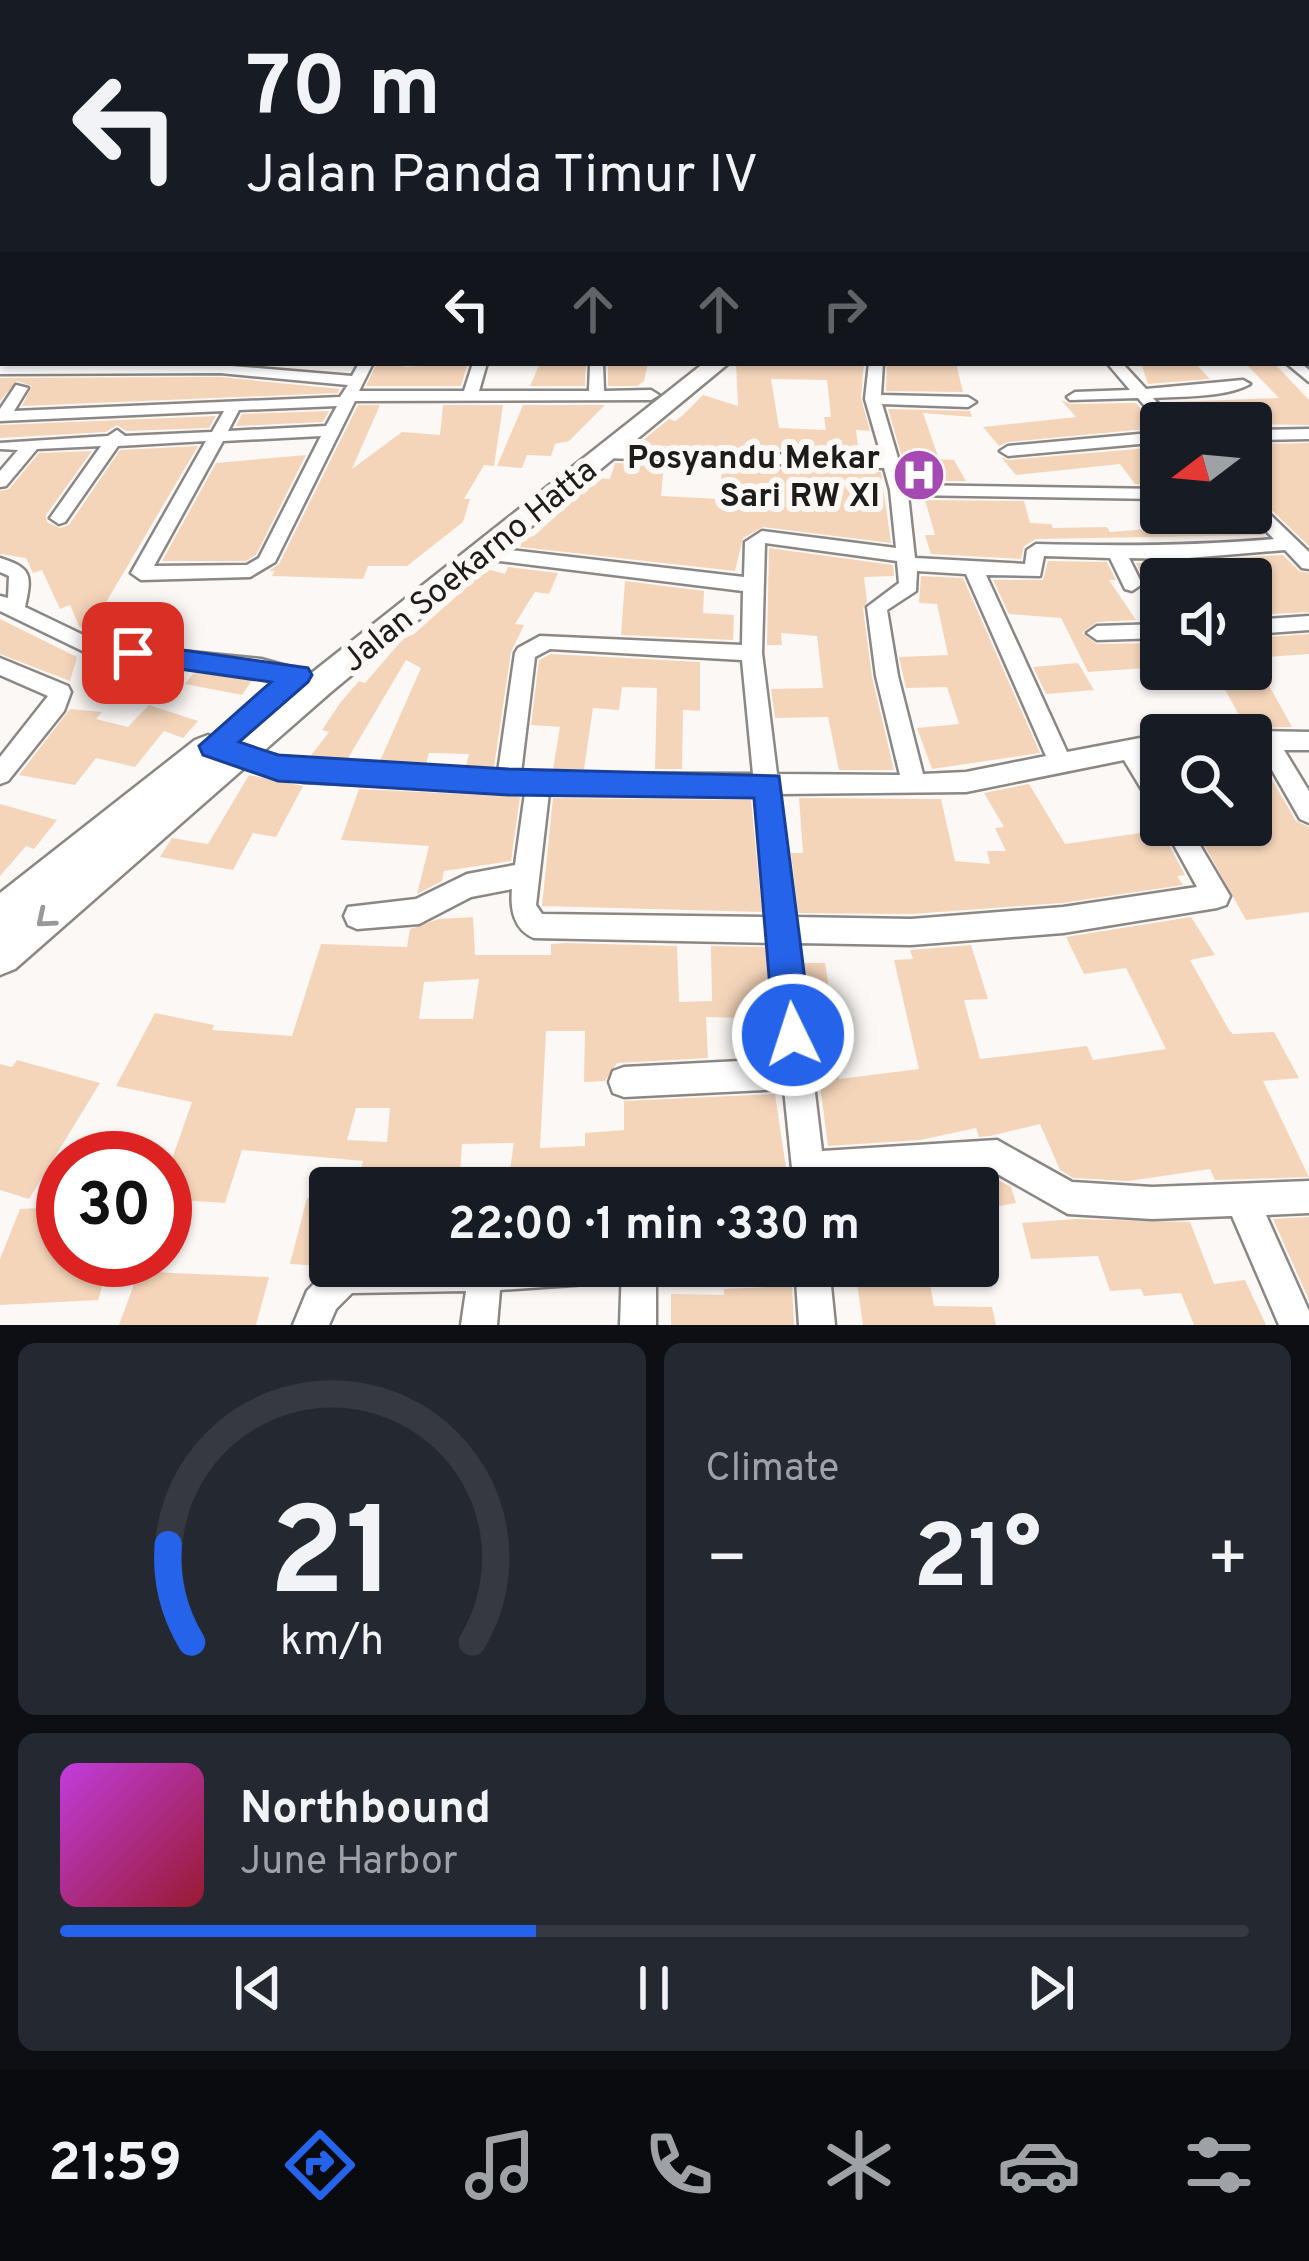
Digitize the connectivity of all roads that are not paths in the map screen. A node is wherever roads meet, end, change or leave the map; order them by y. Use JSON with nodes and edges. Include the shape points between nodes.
{"nodes":[{"id":1,"x":364,"y":366,"type":"edge"},
{"id":2,"x":479,"y":366,"type":"edge"},
{"id":3,"x":597,"y":366,"type":"edge"},
{"id":4,"x":688,"y":366,"type":"edge"},
{"id":5,"x":714,"y":366,"type":"edge"},
{"id":6,"x":876,"y":366,"type":"edge"},
{"id":7,"x":1117,"y":366,"type":"edge"},
{"id":8,"x":0,"y":370,"type":"edge"},
{"id":9,"x":1243,"y":384,"type":"dead end"},
{"id":10,"x":21,"y":388,"type":"dead end"},
{"id":11,"x":348,"y":392,"type":"junction"},
{"id":12,"x":1141,"y":393,"type":"junction"},
{"id":13,"x":596,"y":395,"type":"junction"},
{"id":14,"x":651,"y":395,"type":"junction"},
{"id":15,"x":470,"y":396,"type":"junction"},
{"id":16,"x":1076,"y":397,"type":"dead end"},
{"id":17,"x":873,"y":399,"type":"junction"},
{"id":18,"x":968,"y":402,"type":"dead end"},
{"id":19,"x":1149,"y":402,"type":"edge"},
{"id":20,"x":234,"y":406,"type":"junction"},
{"id":21,"x":133,"y":412,"type":"junction"},
{"id":22,"x":2,"y":416,"type":"edge"},
{"id":23,"x":328,"y":431,"type":"junction"},
{"id":24,"x":1309,"y":434,"type":"edge"},
{"id":25,"x":1272,"y":435,"type":"edge"},
{"id":26,"x":220,"y":436,"type":"junction"},
{"id":27,"x":1140,"y":439,"type":"edge"},
{"id":28,"x":112,"y":442,"type":"junction"},
{"id":29,"x":6,"y":446,"type":"dead end"},
{"id":30,"x":31,"y":446,"type":"junction"},
{"id":31,"x":1008,"y":451,"type":"dead end"},
{"id":32,"x":606,"y":453,"type":"junction"},
{"id":33,"x":891,"y":463,"type":"junction"},
{"id":34,"x":0,"y":482,"type":"edge"},
{"id":35,"x":899,"y":490,"type":"junction"},
{"id":36,"x":1140,"y":494,"type":"edge"},
{"id":37,"x":58,"y":518,"type":"dead end"},
{"id":38,"x":1272,"y":527,"type":"edge"},
{"id":39,"x":1289,"y":544,"type":"junction"},
{"id":40,"x":1115,"y":549,"type":"junction"},
{"id":41,"x":483,"y":554,"type":"junction"},
{"id":42,"x":906,"y":560,"type":"junction"},
{"id":43,"x":1309,"y":563,"type":"edge"},
{"id":44,"x":0,"y":565,"type":"edge"},
{"id":45,"x":973,"y":567,"type":"junction"},
{"id":46,"x":1132,"y":584,"type":"dead end"},
{"id":47,"x":753,"y":585,"type":"junction"},
{"id":48,"x":7,"y":608,"type":"edge"},
{"id":49,"x":1309,"y":623,"type":"edge"},
{"id":50,"x":1272,"y":626,"type":"edge"},
{"id":51,"x":1140,"y":632,"type":"edge"},
{"id":52,"x":1096,"y":633,"type":"dead end"},
{"id":53,"x":752,"y":653,"type":"junction"},
{"id":54,"x":0,"y":666,"type":"edge"},
{"id":55,"x":309,"y":679,"type":"junction"},
{"id":56,"x":1272,"y":740,"type":"edge"},
{"id":57,"x":1309,"y":741,"type":"edge"},
{"id":58,"x":1140,"y":746,"type":"edge"},
{"id":59,"x":1130,"y":748,"type":"junction"},
{"id":60,"x":225,"y":751,"type":"junction"},
{"id":61,"x":1272,"y":759,"type":"edge"},
{"id":62,"x":1061,"y":765,"type":"junction"},
{"id":63,"x":1140,"y":765,"type":"edge"},
{"id":64,"x":0,"y":774,"type":"edge"},
{"id":65,"x":508,"y":782,"type":"junction"},
{"id":66,"x":538,"y":783,"type":"junction"},
{"id":67,"x":768,"y":785,"type":"junction"},
{"id":68,"x":914,"y":785,"type":"junction"},
{"id":69,"x":1309,"y":812,"type":"edge"},
{"id":70,"x":1187,"y":846,"type":"edge"},
{"id":71,"x":526,"y":875,"type":"junction"},
{"id":72,"x":357,"y":916,"type":"dead end"},
{"id":73,"x":0,"y":919,"type":"edge"},
{"id":74,"x":785,"y":933,"type":"junction"},
{"id":75,"x":0,"y":954,"type":"edge"},
{"id":76,"x":796,"y":1073,"type":"junction"},
{"id":77,"x":624,"y":1082,"type":"dead end"},
{"id":78,"x":809,"y":1167,"type":"edge"},
{"id":79,"x":904,"y":1167,"type":"edge"},
{"id":80,"x":1309,"y":1197,"type":"edge"},
{"id":81,"x":1242,"y":1200,"type":"junction"},
{"id":82,"x":331,"y":1287,"type":"edge"},
{"id":83,"x":483,"y":1287,"type":"edge"},
{"id":84,"x":639,"y":1287,"type":"edge"},
{"id":85,"x":814,"y":1287,"type":"edge"},
{"id":86,"x":312,"y":1318,"type":"edge"},
{"id":87,"x":479,"y":1325,"type":"edge"},
{"id":88,"x":638,"y":1325,"type":"edge"},
{"id":89,"x":817,"y":1325,"type":"edge"},
{"id":90,"x":1297,"y":1325,"type":"edge"}],
"edges":[{"from":1,"to":11,"type":"street"},
{"from":2,"to":15,"type":"street"},
{"from":3,"to":13,"type":"street"},
{"from":4,"to":14,"type":"main road"},
{"from":5,"to":32,"type":"main road","name":"Jalan Soekarno Hatta"},
{"from":6,"to":17,"type":"street"},
{"from":7,"to":12,"type":"street"},
{"from":8,"to":11,"type":"street","via":[[220,369]]},
{"from":9,"to":12,"type":"street"},
{"from":10,"to":22,"type":"street"},
{"from":11,"to":15,"type":"street"},
{"from":11,"to":20,"type":"street"},
{"from":11,"to":23,"type":"street"},
{"from":12,"to":16,"type":"street"},
{"from":12,"to":19,"type":"street"},
{"from":13,"to":14,"type":"street"},
{"from":13,"to":15,"type":"street"},
{"from":14,"to":55,"type":"main road"},
{"from":17,"to":18,"type":"street"},
{"from":17,"to":33,"type":"street"},
{"from":20,"to":21,"type":"street"},
{"from":20,"to":26,"type":"street"},
{"from":21,"to":22,"type":"street"},
{"from":21,"to":28,"type":"street"},
{"from":23,"to":26,"type":"street"},
{"from":23,"to":26,"type":"street","via":[[266,562],[250,571],[141,573]]},
{"from":24,"to":25,"type":"street"},
{"from":26,"to":28,"type":"street"},
{"from":27,"to":31,"type":"street"},
{"from":28,"to":30,"type":"street"},
{"from":28,"to":37,"type":"street"},
{"from":29,"to":30,"type":"street"},
{"from":30,"to":34,"type":"street"},
{"from":32,"to":33,"type":"street"},
{"from":32,"to":41,"type":"main road","name":"Jalan Soekarno Hatta"},
{"from":33,"to":35,"type":"street"},
{"from":35,"to":36,"type":"street"},
{"from":35,"to":42,"type":"street"},
{"from":38,"to":39,"type":"street"},
{"from":39,"to":40,"type":"street"},
{"from":39,"to":43,"type":"street"},
{"from":40,"to":45,"type":"street","via":[[1036,550],[1033,571]]},
{"from":40,"to":46,"type":"street"},
{"from":41,"to":47,"type":"street"},
{"from":41,"to":55,"type":"main road","name":"Jalan Soekarno Hatta"},
{"from":42,"to":45,"type":"street"},
{"from":42,"to":47,"type":"street","via":[[762,537],[754,542]]},
{"from":42,"to":68,"type":"street","via":[[908,587],[877,607]]},
{"from":44,"to":48,"type":"street","via":[[18,572],[21,583]]},
{"from":45,"to":62,"type":"street"},
{"from":47,"to":53,"type":"street"},
{"from":48,"to":55,"type":"street","via":[[97,650]]},
{"from":49,"to":50,"type":"street"},
{"from":51,"to":52,"type":"street"},
{"from":53,"to":65,"type":"street","via":[[534,644],[525,653]]},
{"from":53,"to":67,"type":"street"},
{"from":54,"to":64,"type":"street","via":[[60,692]]},
{"from":55,"to":60,"type":"main road","name":"Jalan Soekarno Hatta"},
{"from":56,"to":57,"type":"street"},
{"from":58,"to":59,"type":"street"},
{"from":59,"to":62,"type":"street"},
{"from":59,"to":63,"type":"street"},
{"from":60,"to":65,"type":"street","via":[[303,772]]},
{"from":60,"to":73,"type":"main road"},
{"from":60,"to":75,"type":"main road","name":"Jalan Soekarno Hatta","one_way":true},
{"from":61,"to":69,"type":"street"},
{"from":62,"to":68,"type":"street"},
{"from":65,"to":66,"type":"street"},
{"from":66,"to":67,"type":"street"},
{"from":66,"to":71,"type":"street"},
{"from":67,"to":68,"type":"street"},
{"from":67,"to":74,"type":"street"},
{"from":70,"to":74,"type":"street","via":[[1216,896],[1064,920]]},
{"from":71,"to":72,"type":"street","via":[[467,886],[419,910]]},
{"from":71,"to":74,"type":"street","via":[[524,907],[534,925]]},
{"from":74,"to":76,"type":"street"},
{"from":76,"to":77,"type":"street"},
{"from":76,"to":78,"type":"street"},
{"from":79,"to":81,"type":"street","via":[[997,1156],[1068,1198]]},
{"from":80,"to":81,"type":"street"},
{"from":81,"to":90,"type":"street"},
{"from":82,"to":86,"type":"street"},
{"from":83,"to":87,"type":"street"},
{"from":84,"to":88,"type":"street"},
{"from":85,"to":89,"type":"street"}]}
